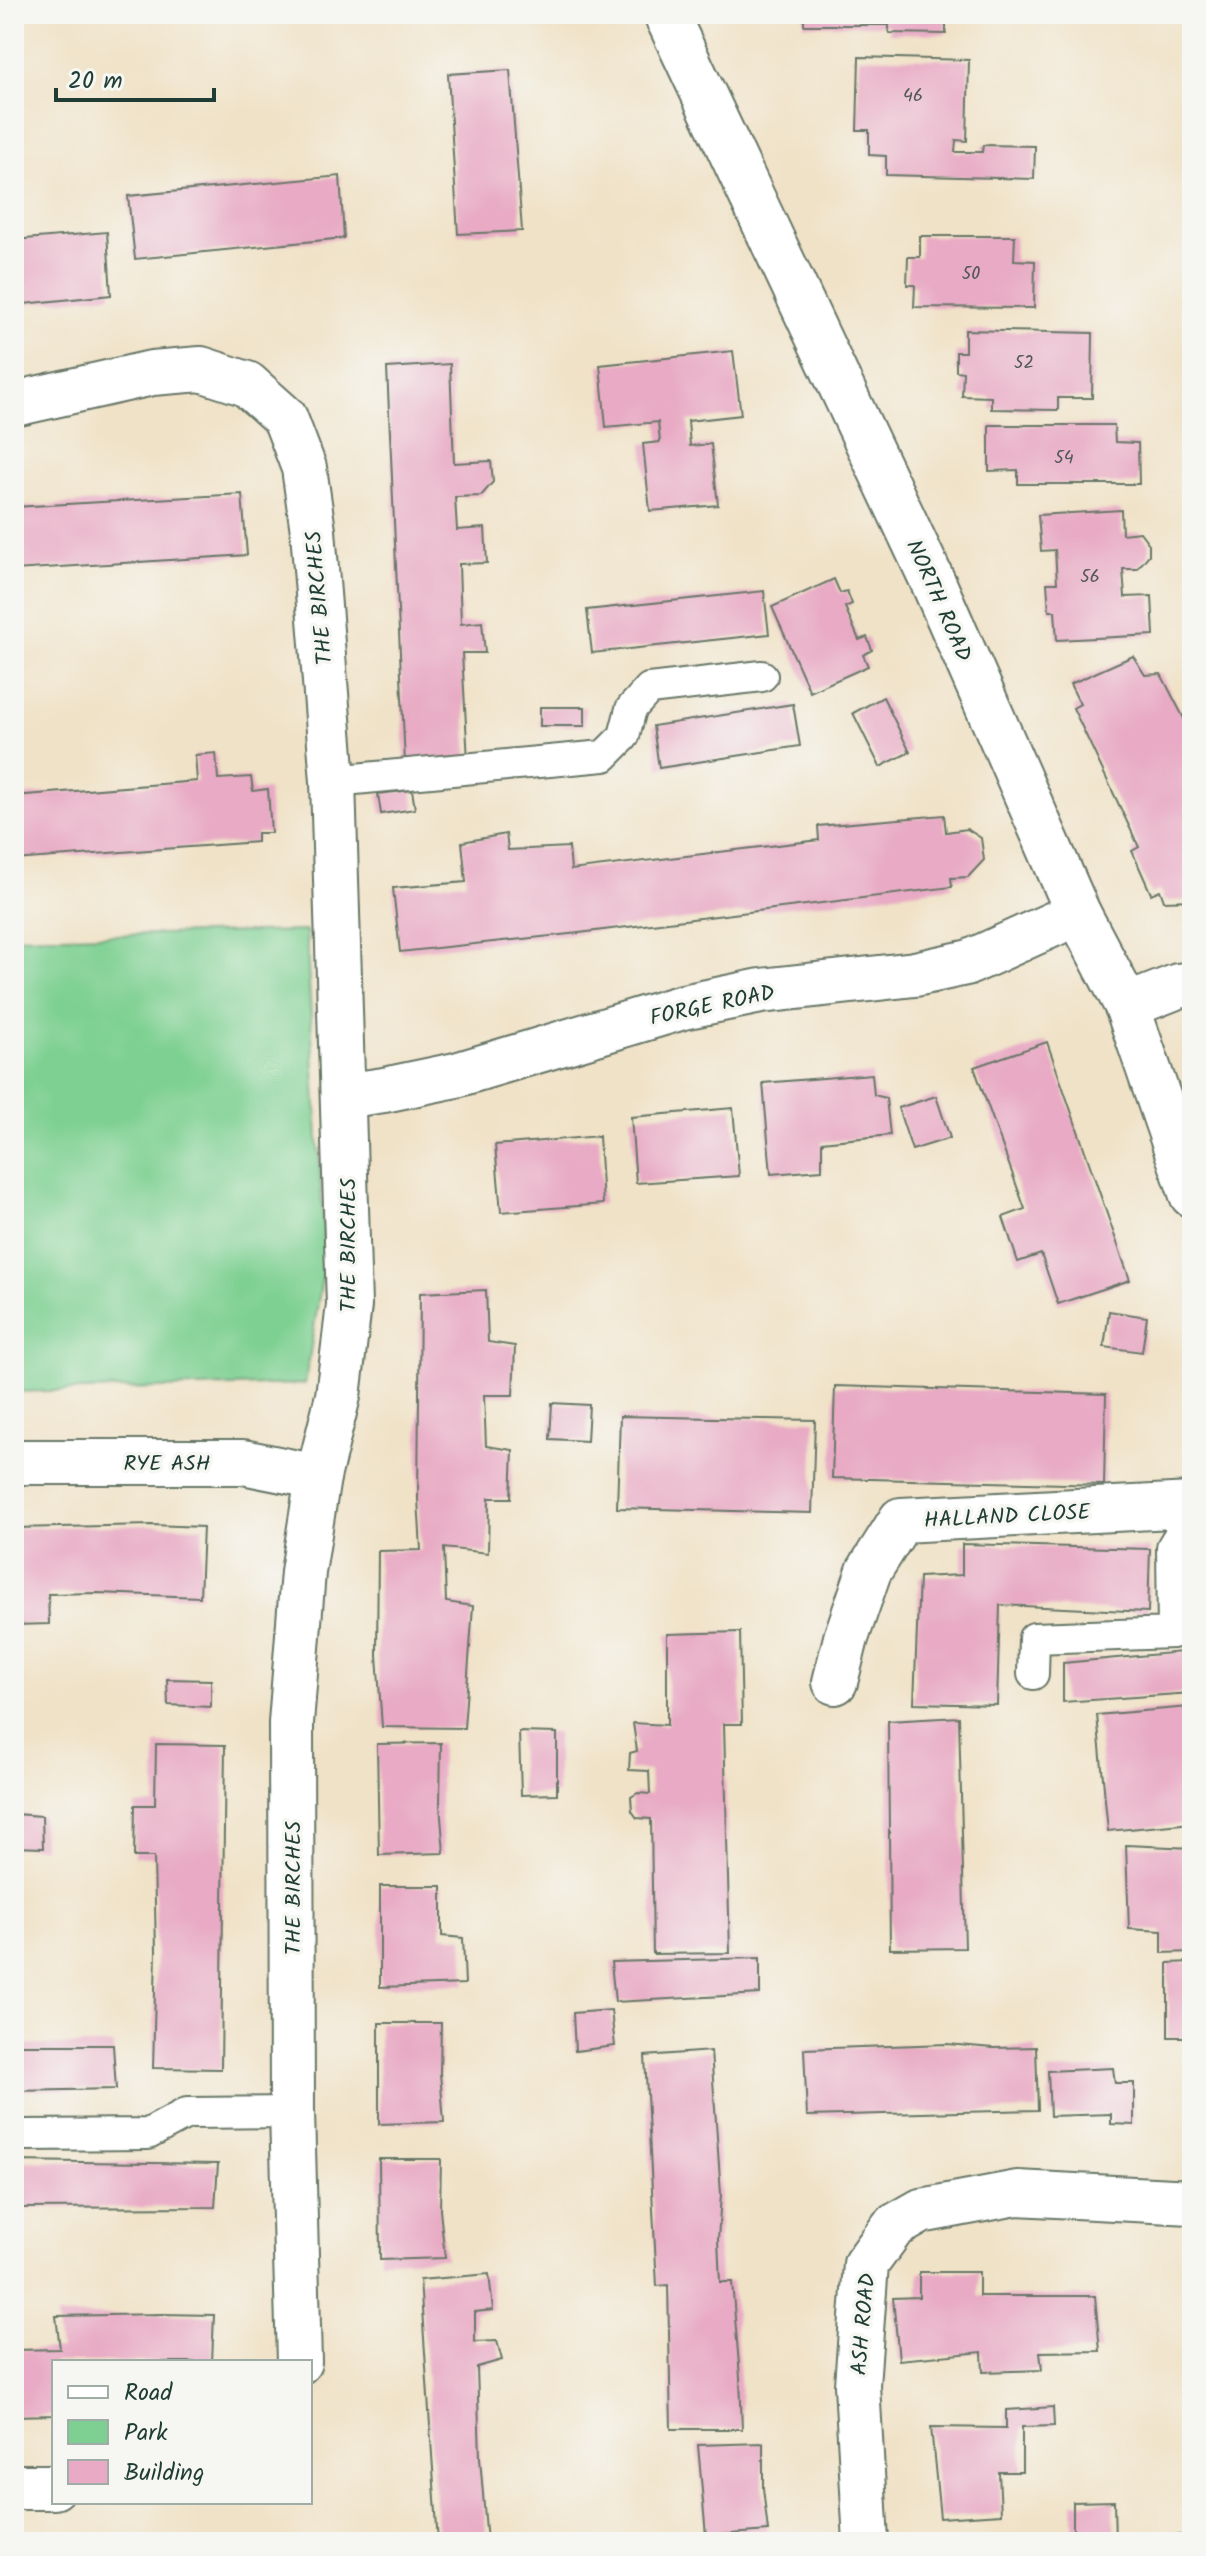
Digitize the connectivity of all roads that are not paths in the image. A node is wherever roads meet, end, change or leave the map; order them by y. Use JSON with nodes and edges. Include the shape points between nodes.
{"nodes":[{"id":1,"x":666,"y":14,"type":"edge"},
{"id":2,"x":14,"y":404,"type":"edge"},
{"id":3,"x":762,"y":676,"type":"dead end"},
{"id":4,"x":333,"y":781,"type":"junction"},
{"id":5,"x":1078,"y":913,"type":"junction"},
{"id":6,"x":1192,"y":984,"type":"edge"},
{"id":7,"x":1127,"y":1006,"type":"junction"},
{"id":8,"x":343,"y":1096,"type":"junction"},
{"id":9,"x":1192,"y":1195,"type":"edge"},
{"id":10,"x":14,"y":1462,"type":"edge"},
{"id":11,"x":318,"y":1477,"type":"junction"},
{"id":12,"x":1192,"y":1505,"type":"edge"},
{"id":13,"x":1192,"y":1514,"type":"edge"},
{"id":14,"x":1033,"y":1674,"type":"dead end"},
{"id":15,"x":835,"y":1682,"type":"dead end"},
{"id":16,"x":292,"y":2112,"type":"junction"},
{"id":17,"x":24,"y":2135,"type":"dead end"},
{"id":18,"x":1192,"y":2202,"type":"edge"},
{"id":19,"x":299,"y":2360,"type":"edge"},
{"id":20,"x":14,"y":2487,"type":"edge"},
{"id":21,"x":52,"y":2487,"type":"edge"},
{"id":22,"x":866,"y":2542,"type":"edge"}],
"edges":[{"from":1,"to":5,"type":"street","name":"NORTH ROAD","via":[[933,582]]},
{"from":2,"to":4,"type":"street","name":"THE BIRCHES","via":[[152,373],[201,369],[247,384],[285,418],[304,468],[313,531]]},
{"from":3,"to":4,"type":"lane","via":[[649,689],[631,709],[624,736],[604,756]]},
{"from":4,"to":8,"type":"street","name":"THE BIRCHES"},
{"from":5,"to":7,"type":"street","name":"NORTH ROAD"},
{"from":5,"to":8,"type":"street","name":"FORGE ROAD","via":[[970,962],[683,1007],[456,1075]]},
{"from":6,"to":7,"type":"street"},
{"from":7,"to":9,"type":"street","name":"NORTH ROAD"},
{"from":8,"to":11,"type":"street","name":"THE BIRCHES","via":[[349,1305],[338,1396]]},
{"from":10,"to":11,"type":"street","name":"RYE ASH","via":[[243,1462]]},
{"from":11,"to":16,"type":"street","name":"THE BIRCHES","via":[[303,1572],[291,1723]]},
{"from":12,"to":15,"type":"street","name":"HALLAND CLOSE","via":[[901,1520],[869,1571]]},
{"from":13,"to":14,"type":"lane","via":[[1172,1547],[1173,1633],[1034,1638]]},
{"from":16,"to":17,"type":"lane","via":[[187,2113],[148,2134]]},
{"from":16,"to":19,"type":"street","name":"THE BIRCHES"},
{"from":18,"to":22,"type":"street","name":"ASH ROAD","via":[[1017,2193],[921,2211],[893,2227],[866,2264],[857,2385]]},
{"from":20,"to":21,"type":"street"}]}
